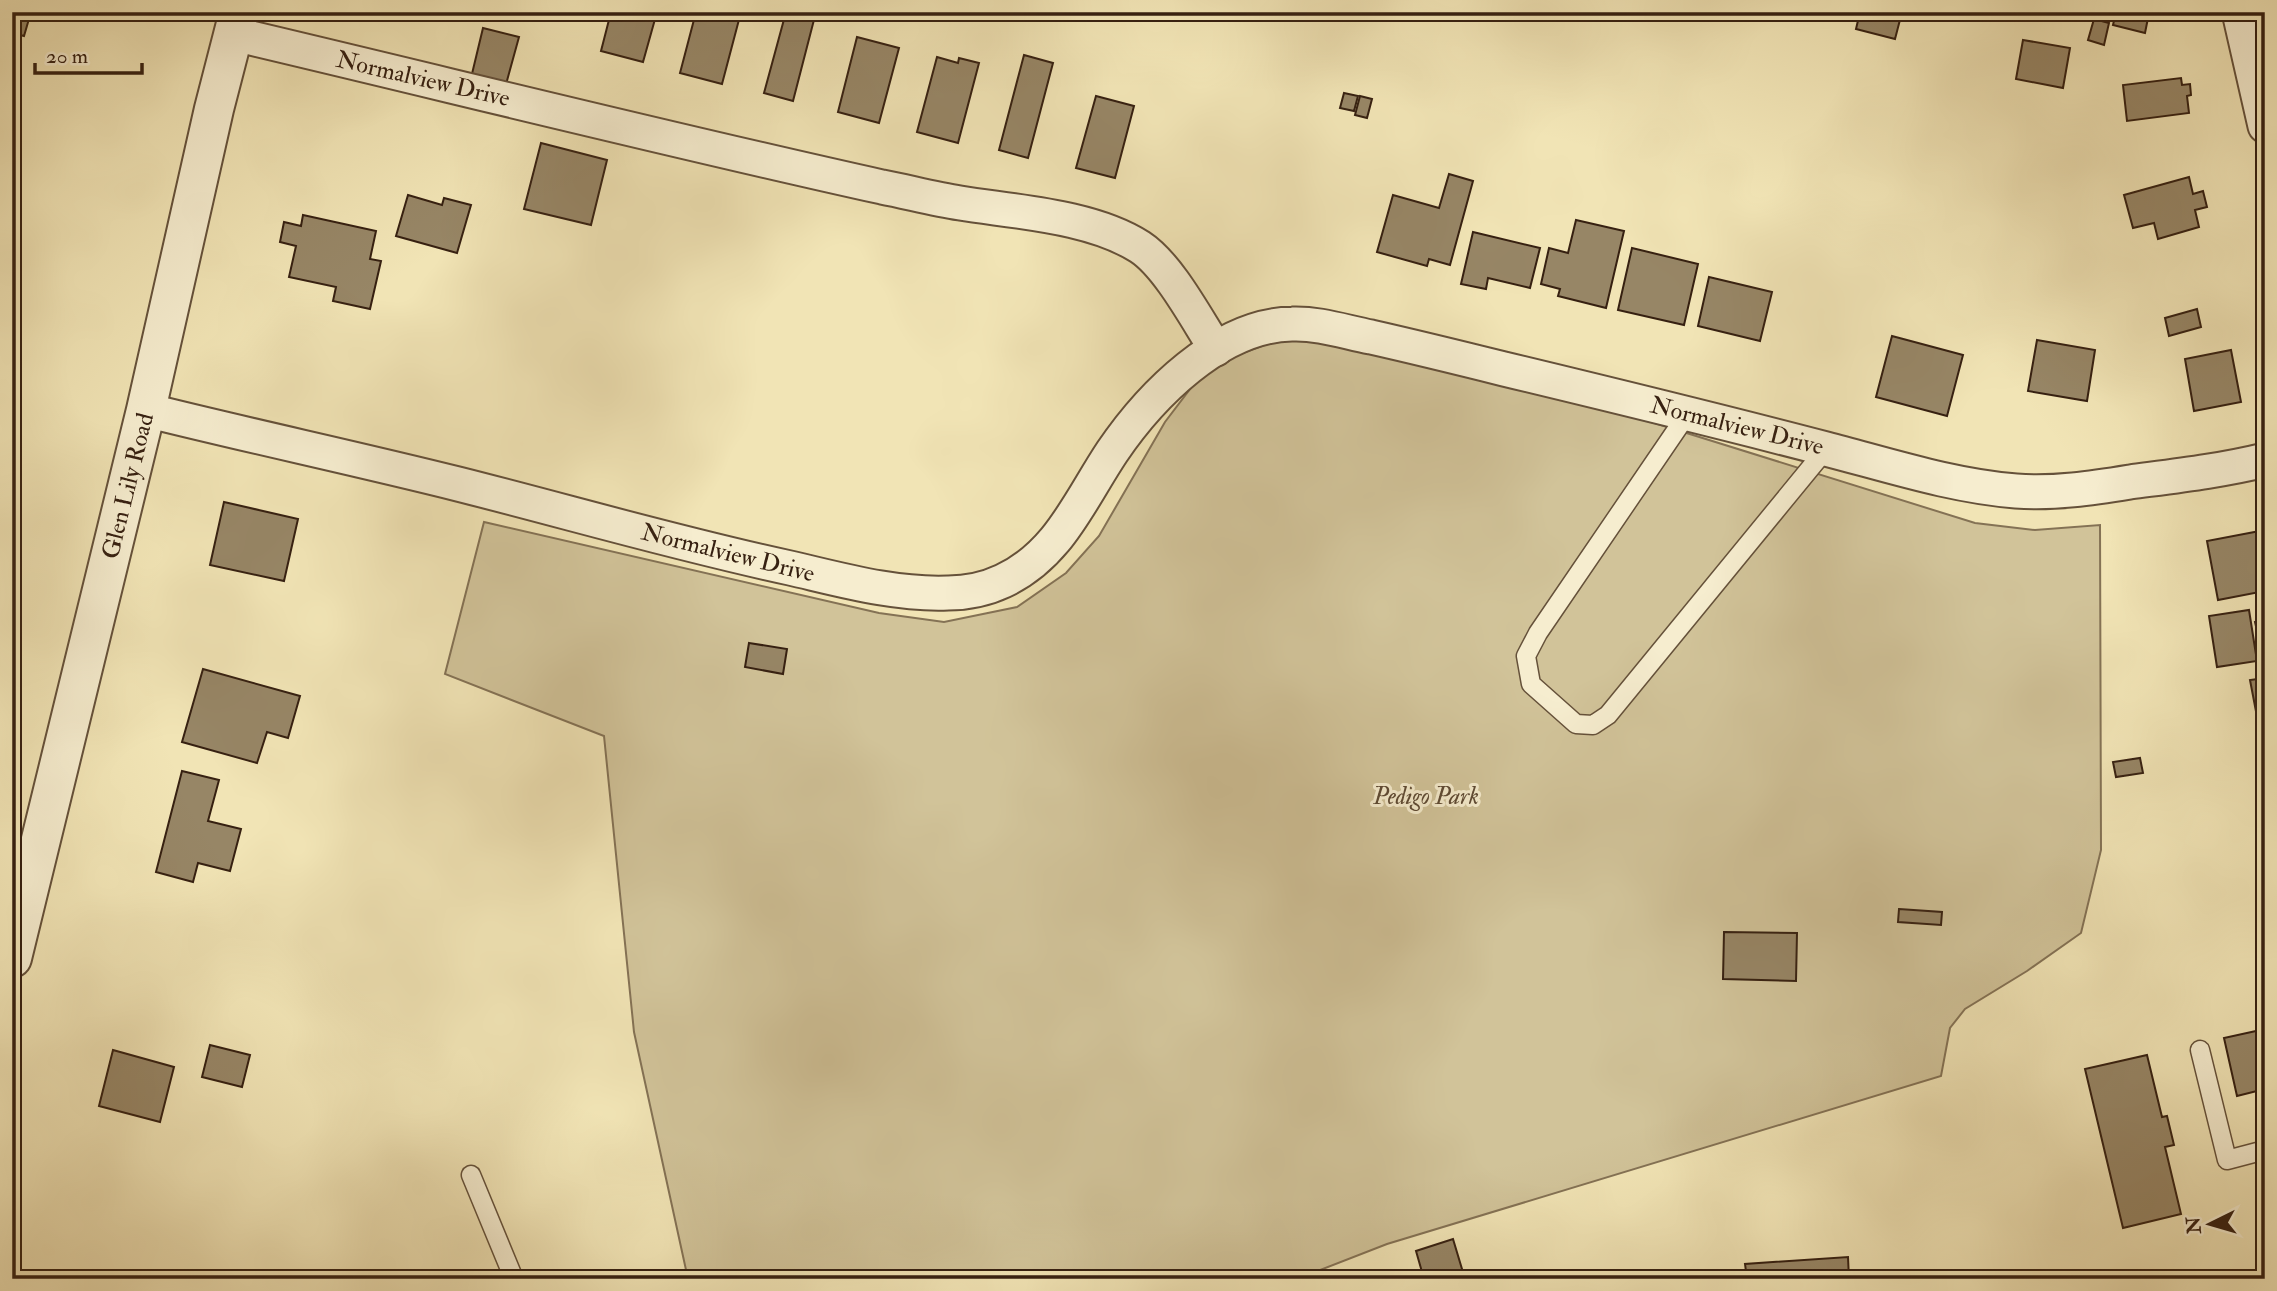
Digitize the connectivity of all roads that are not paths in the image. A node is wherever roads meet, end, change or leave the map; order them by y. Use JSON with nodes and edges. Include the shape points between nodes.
{"nodes":[{"id":1,"x":2239,"y":12,"type":"edge"},
{"id":2,"x":236,"y":23,"type":"edge"},
{"id":3,"x":2265,"y":126,"type":"edge"},
{"id":4,"x":1216,"y":349,"type":"junction"},
{"id":5,"x":146,"y":410,"type":"junction"},
{"id":6,"x":1688,"y":414,"type":"junction"},
{"id":7,"x":1826,"y":449,"type":"junction"},
{"id":8,"x":2265,"y":460,"type":"edge"},
{"id":9,"x":12,"y":958,"type":"edge"},
{"id":10,"x":2200,"y":1050,"type":"dead end"},
{"id":11,"x":2265,"y":1150,"type":"edge"},
{"id":12,"x":471,"y":1175,"type":"dead end"},
{"id":13,"x":514,"y":1279,"type":"edge"}],
"edges":[{"from":1,"to":3,"type":"street"},
{"from":2,"to":4,"type":"street","name":"Normalview Drive","via":[[709,149],[1103,230],[1141,247],[1171,278]]},
{"from":2,"to":5,"type":"street","name":"Glen Lily Road"},
{"from":4,"to":5,"type":"street","name":"Normalview Drive","via":[[1142,413],[1060,535],[1040,557],[1000,583],[943,594],[858,584],[762,562]]},
{"from":4,"to":6,"type":"street","name":"Normalview Drive","via":[[1271,326],[1318,326]]},
{"from":5,"to":9,"type":"street","name":"Glen Lily Road"},
{"from":6,"to":7,"type":"street","name":"Normalview Drive"},
{"from":6,"to":7,"type":"lane","via":[[1526,656],[1531,684],[1576,724],[1593,725],[1608,715]]},
{"from":7,"to":8,"type":"street","name":"Normalview Drive","via":[[1922,474],[2021,492],[2167,478]]},
{"from":10,"to":11,"type":"lane","via":[[2227,1160]]},
{"from":12,"to":13,"type":"lane"}]}
